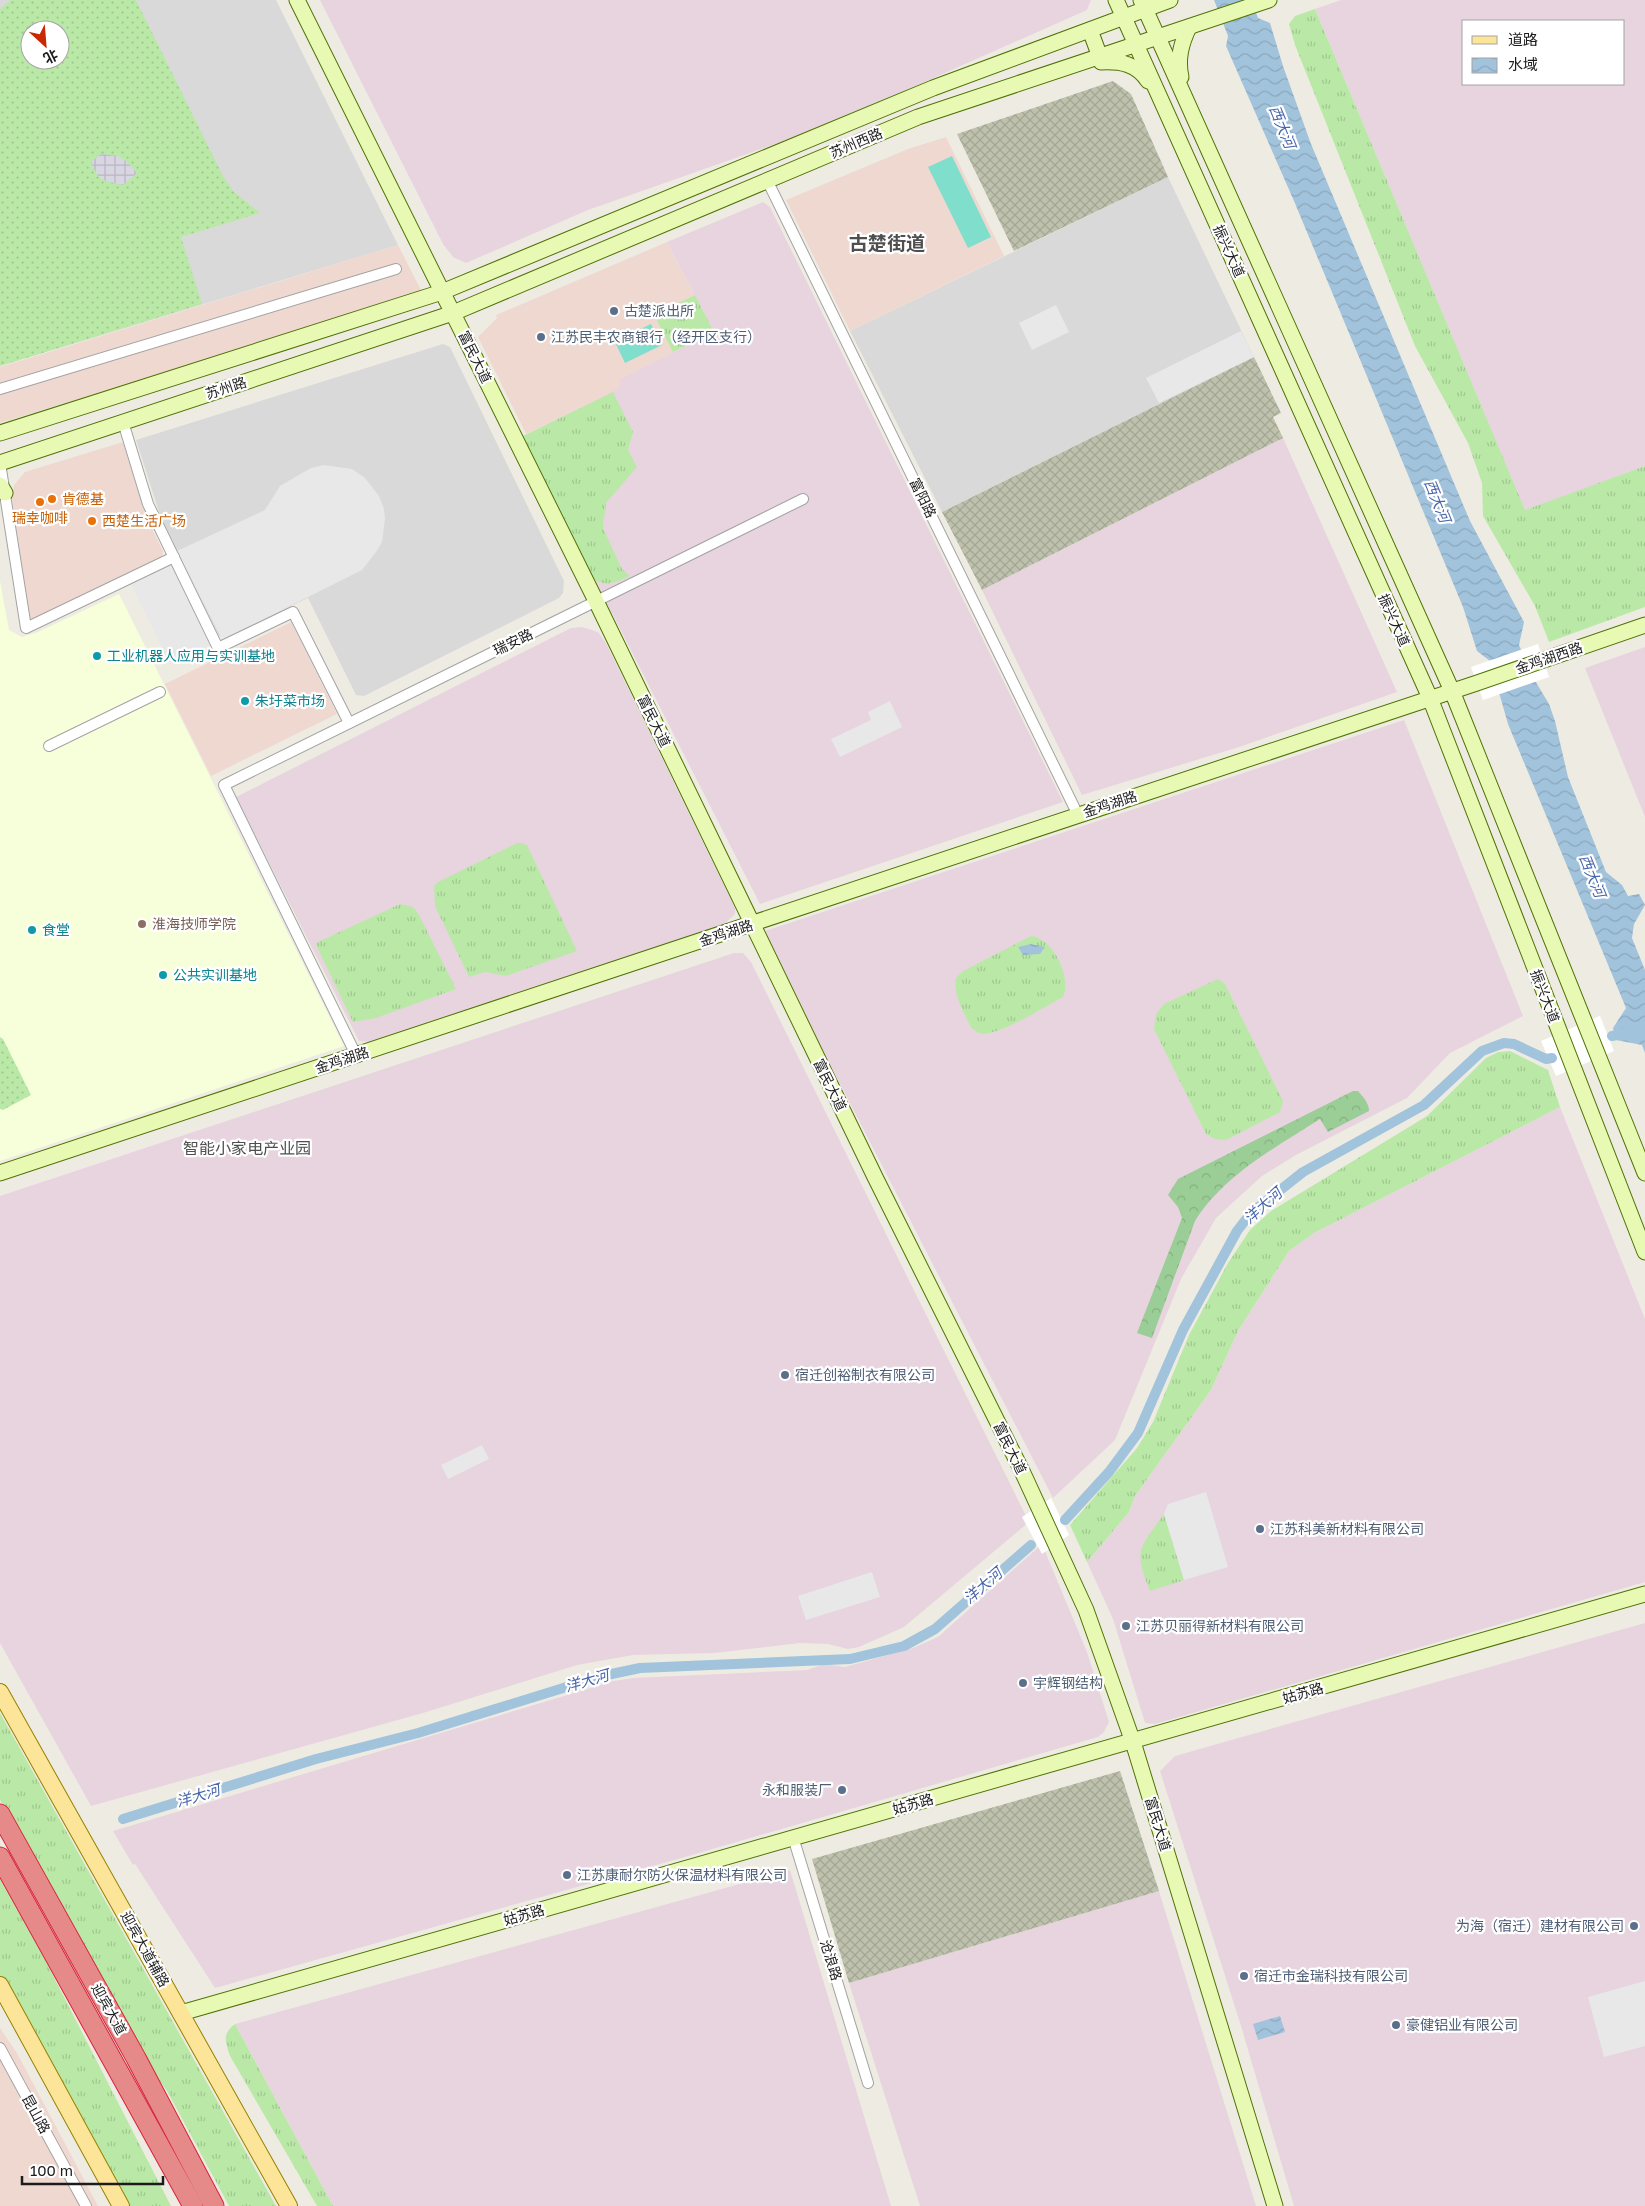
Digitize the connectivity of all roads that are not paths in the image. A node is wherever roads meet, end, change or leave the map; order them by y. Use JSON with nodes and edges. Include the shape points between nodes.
{"nodes":[{"id":1,"x":297,"y":0,"type":"edge"},
{"id":2,"x":1109,"y":0,"type":"edge"},
{"id":3,"x":1116,"y":0,"type":"edge"},
{"id":4,"x":1170,"y":0,"type":"edge"},
{"id":5,"x":1269,"y":0,"type":"edge"},
{"id":6,"x":1143,"y":4,"type":"edge"},
{"id":7,"x":1124,"y":17,"type":"junction"},
{"id":8,"x":1194,"y":26,"type":"junction"},
{"id":9,"x":1092,"y":29,"type":"junction"},
{"id":10,"x":1158,"y":38,"type":"junction"},
{"id":11,"x":1137,"y":46,"type":"junction"},
{"id":12,"x":1100,"y":58,"type":"junction"},
{"id":13,"x":1080,"y":64,"type":"junction"},
{"id":14,"x":1161,"y":99,"type":"junction"},
{"id":15,"x":1186,"y":100,"type":"junction"},
{"id":16,"x":767,"y":180,"type":"junction"},
{"id":17,"x":396,"y":269,"type":"dead end"},
{"id":18,"x":442,"y":292,"type":"junction"},
{"id":19,"x":453,"y":313,"type":"junction"},
{"id":20,"x":0,"y":389,"type":"edge"},
{"id":21,"x":123,"y":422,"type":"junction"},
{"id":22,"x":0,"y":433,"type":"edge"},
{"id":23,"x":0,"y":463,"type":"edge"},
{"id":24,"x":2,"y":489,"type":"edge"},
{"id":25,"x":803,"y":499,"type":"dead end"},
{"id":26,"x":174,"y":557,"type":"junction"},
{"id":27,"x":596,"y":601,"type":"junction"},
{"id":28,"x":1645,"y":625,"type":"edge"},
{"id":29,"x":1452,"y":691,"type":"junction"},
{"id":30,"x":160,"y":692,"type":"dead end"},
{"id":31,"x":1430,"y":698,"type":"junction"},
{"id":32,"x":349,"y":723,"type":"junction"},
{"id":33,"x":49,"y":746,"type":"dead end"},
{"id":34,"x":1078,"y":815,"type":"junction"},
{"id":35,"x":753,"y":924,"type":"junction"},
{"id":36,"x":356,"y":1055,"type":"junction"},
{"id":37,"x":0,"y":1173,"type":"edge"},
{"id":38,"x":1645,"y":1173,"type":"edge"},
{"id":39,"x":1645,"y":1252,"type":"edge"},
{"id":40,"x":1645,"y":1594,"type":"edge"},
{"id":41,"x":0,"y":1692,"type":"edge"},
{"id":42,"x":1133,"y":1742,"type":"junction"},
{"id":43,"x":0,"y":1814,"type":"edge"},
{"id":44,"x":793,"y":1837,"type":"junction"},
{"id":45,"x":0,"y":1857,"type":"edge"},
{"id":46,"x":0,"y":1985,"type":"edge"},
{"id":47,"x":181,"y":2013,"type":"junction"},
{"id":48,"x":0,"y":2048,"type":"edge"},
{"id":49,"x":136,"y":2058,"type":"junction"},
{"id":50,"x":868,"y":2083,"type":"dead end"},
{"id":51,"x":86,"y":2206,"type":"edge"},
{"id":52,"x":121,"y":2206,"type":"edge"},
{"id":53,"x":193,"y":2206,"type":"edge"},
{"id":54,"x":214,"y":2206,"type":"edge"},
{"id":55,"x":223,"y":2206,"type":"edge"},
{"id":56,"x":289,"y":2206,"type":"edge"},
{"id":57,"x":1275,"y":2206,"type":"edge"}],
"edges":[{"from":1,"to":18,"type":"street","name":"富民大道"},
{"from":2,"to":9,"type":"street","via":[[1106,12]]},
{"from":3,"to":7,"type":"street","name":"振兴大道"},
{"from":4,"to":6,"type":"street","name":"苏州西路"},
{"from":5,"to":8,"type":"street","name":"苏州西路"},
{"from":6,"to":7,"type":"street","name":"苏州西路"},
{"from":6,"to":10,"type":"street","name":"振兴大道"},
{"from":7,"to":9,"type":"street","name":"苏州西路"},
{"from":7,"to":11,"type":"street","name":"振兴大道"},
{"from":8,"to":10,"type":"street","name":"苏州西路"},
{"from":8,"to":15,"type":"street","via":[[1183,41],[1178,66]]},
{"from":9,"to":12,"type":"street"},
{"from":9,"to":18,"type":"street","name":"苏州西路","via":[[933,88]]},
{"from":10,"to":11,"type":"street","name":"苏州西路"},
{"from":10,"to":15,"type":"street","name":"振兴大道"},
{"from":11,"to":12,"type":"street","name":"苏州西路"},
{"from":11,"to":14,"type":"street","name":"振兴大道"},
{"from":12,"to":13,"type":"street","name":"苏州西路"},
{"from":13,"to":14,"type":"street","via":[[1117,61],[1129,64],[1144,74]]},
{"from":13,"to":16,"type":"street","name":"苏州西路","via":[[918,117]]},
{"from":14,"to":31,"type":"street","name":"振兴大道"},
{"from":15,"to":29,"type":"street","name":"振兴大道"},
{"from":16,"to":19,"type":"street","name":"苏州西路"},
{"from":16,"to":34,"type":"street","name":"富阳路"},
{"from":17,"to":20,"type":"street"},
{"from":18,"to":19,"type":"street","name":"富民大道"},
{"from":18,"to":22,"type":"street","name":"苏州路"},
{"from":19,"to":21,"type":"street","name":"苏州路"},
{"from":19,"to":27,"type":"street","name":"富民大道"},
{"from":21,"to":23,"type":"street","name":"苏州路"},
{"from":21,"to":26,"type":"street","via":[[148,504]]},
{"from":23,"to":24,"type":"street"},
{"from":24,"to":26,"type":"street","via":[[26,628]]},
{"from":25,"to":27,"type":"street","name":"瑞安路"},
{"from":26,"to":32,"type":"street","via":[[218,648],[293,612]]},
{"from":27,"to":32,"type":"street","name":"瑞安路"},
{"from":27,"to":35,"type":"street","name":"富民大道"},
{"from":28,"to":29,"type":"street","name":"金鸡湖西路"},
{"from":29,"to":31,"type":"street","name":"金鸡湖路"},
{"from":29,"to":38,"type":"street","name":"振兴大道"},
{"from":30,"to":33,"type":"street"},
{"from":31,"to":34,"type":"street","name":"金鸡湖路"},
{"from":31,"to":39,"type":"street","name":"振兴大道"},
{"from":32,"to":36,"type":"street","name":"瑞安路","via":[[224,786]]},
{"from":34,"to":35,"type":"street","name":"金鸡湖路"},
{"from":35,"to":36,"type":"street","name":"金鸡湖路"},
{"from":35,"to":42,"type":"street","name":"富民大道","via":[[1022,1471],[1086,1610]]},
{"from":36,"to":37,"type":"street","name":"金鸡湖路"},
{"from":40,"to":42,"type":"street","name":"姑苏路"},
{"from":41,"to":47,"type":"main road","name":"迎宾大道辅路"},
{"from":42,"to":44,"type":"street","name":"姑苏路"},
{"from":42,"to":57,"type":"street","name":"富民大道"},
{"from":43,"to":49,"type":"highway","name":"迎宾大道"},
{"from":44,"to":47,"type":"street","name":"姑苏路"},
{"from":44,"to":50,"type":"street","name":"沧浪路"},
{"from":45,"to":53,"type":"highway","name":"迎宾大道"},
{"from":46,"to":52,"type":"main road"},
{"from":47,"to":56,"type":"main road","name":"迎宾大道辅路"},
{"from":48,"to":51,"type":"street","name":"昆山路"},
{"from":49,"to":54,"type":"highway","name":"迎宾大道"},
{"from":49,"to":55,"type":"highway"}]}
